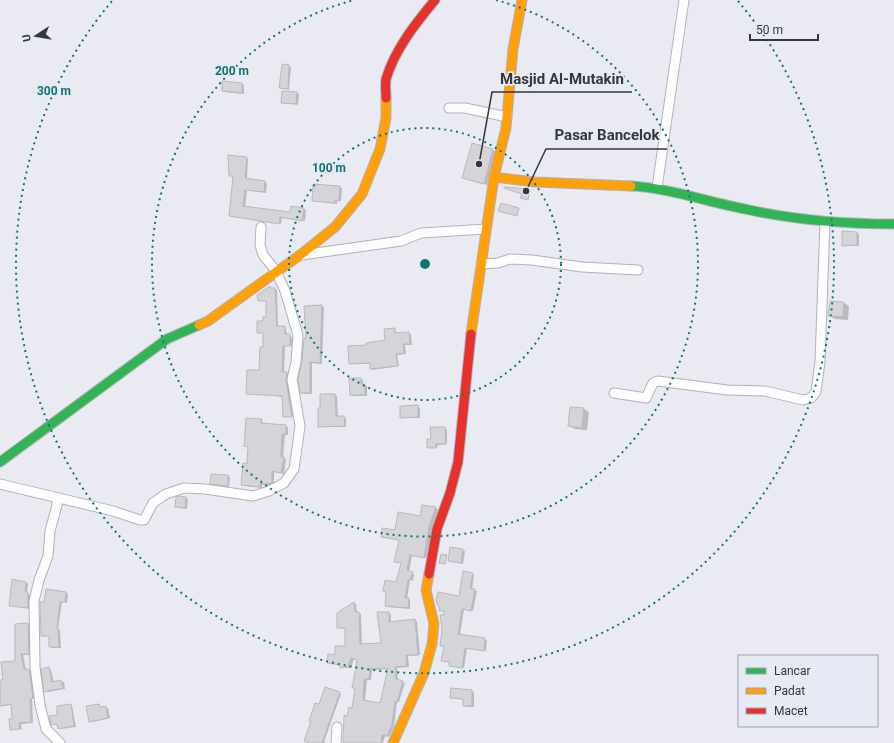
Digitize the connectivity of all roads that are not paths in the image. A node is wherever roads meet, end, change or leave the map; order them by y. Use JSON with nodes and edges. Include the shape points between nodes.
{"nodes":[{"id":1,"x":435,"y":0,"type":"edge"},
{"id":2,"x":522,"y":0,"type":"edge"},
{"id":3,"x":684,"y":0,"type":"edge"},
{"id":4,"x":449,"y":108,"type":"dead end"},
{"id":5,"x":507,"y":117,"type":"junction"},
{"id":6,"x":494,"y":177,"type":"junction"},
{"id":7,"x":657,"y":188,"type":"junction"},
{"id":8,"x":825,"y":222,"type":"junction"},
{"id":9,"x":894,"y":224,"type":"edge"},
{"id":10,"x":261,"y":227,"type":"dead end"},
{"id":11,"x":486,"y":228,"type":"junction"},
{"id":12,"x":300,"y":255,"type":"junction"},
{"id":13,"x":481,"y":264,"type":"junction"},
{"id":14,"x":638,"y":270,"type":"dead end"},
{"id":15,"x":276,"y":272,"type":"junction"},
{"id":16,"x":614,"y":393,"type":"dead end"},
{"id":17,"x":0,"y":462,"type":"edge"},
{"id":18,"x":0,"y":484,"type":"edge"},
{"id":19,"x":57,"y":502,"type":"junction"},
{"id":20,"x":337,"y":726,"type":"dead end"},
{"id":21,"x":60,"y":743,"type":"edge"},
{"id":22,"x":336,"y":743,"type":"edge"},
{"id":23,"x":393,"y":743,"type":"edge"}],
"edges":[{"from":1,"to":12,"type":"street","via":[[410,30],[392,63],[386,80],[386,118],[380,149],[362,194],[335,227]]},
{"from":2,"to":5,"type":"street","via":[[513,49]]},
{"from":3,"to":7,"type":"street"},
{"from":4,"to":5,"type":"street","via":[[465,108]]},
{"from":5,"to":6,"type":"street"},
{"from":6,"to":7,"type":"street"},
{"from":6,"to":11,"type":"street"},
{"from":7,"to":8,"type":"street","via":[[748,211]]},
{"from":8,"to":9,"type":"street"},
{"from":8,"to":16,"type":"street","via":[[820,362],[816,392],[811,398],[802,400],[765,391],[727,390],[658,381],[653,383],[646,398]]},
{"from":10,"to":15,"type":"street","via":[[260,245],[263,255]]},
{"from":11,"to":12,"type":"street","via":[[421,233],[401,241]]},
{"from":11,"to":13,"type":"street"},
{"from":12,"to":15,"type":"street"},
{"from":13,"to":14,"type":"street","via":[[524,259],[582,267]]},
{"from":13,"to":23,"type":"street","via":[[469,349],[458,462],[437,529],[426,590],[433,619],[432,643],[416,691]]},
{"from":15,"to":17,"type":"street","via":[[208,321],[167,339]]},
{"from":15,"to":19,"type":"street","via":[[285,291],[298,334],[292,379],[300,426],[294,470],[284,483],[253,496],[184,488],[156,499],[144,520],[113,511]]},
{"from":18,"to":19,"type":"street"},
{"from":19,"to":21,"type":"street","via":[[48,556],[34,601],[35,667],[40,705],[46,729]]},
{"from":20,"to":22,"type":"street"}]}
